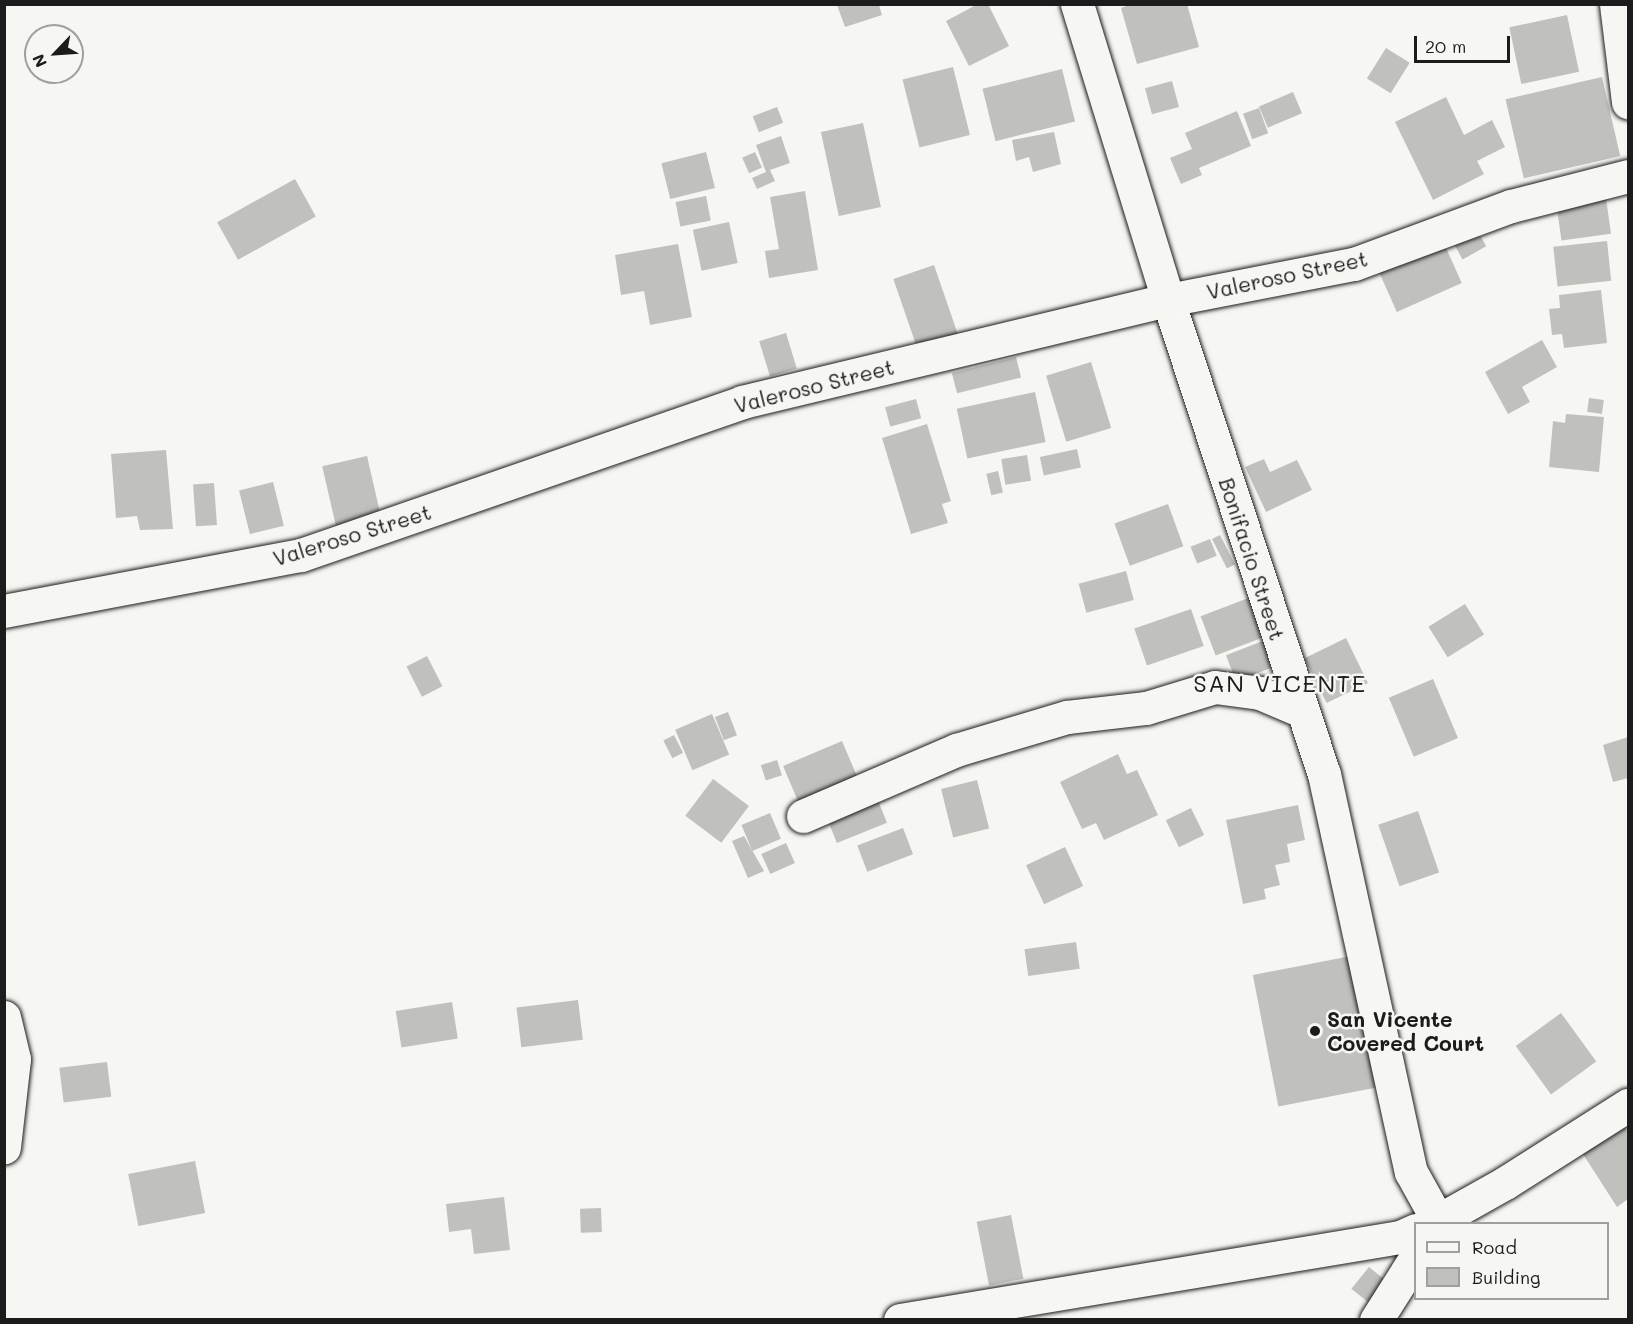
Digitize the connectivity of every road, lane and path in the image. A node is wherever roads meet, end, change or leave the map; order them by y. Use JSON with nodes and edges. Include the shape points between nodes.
{"nodes":[{"id":1,"x":1077,"y":4,"type":"edge"},
{"id":2,"x":1616,"y":4,"type":"edge"},
{"id":3,"x":1629,"y":102,"type":"edge"},
{"id":4,"x":1629,"y":176,"type":"edge"},
{"id":5,"x":1168,"y":300,"type":"junction"},
{"id":6,"x":4,"y":611,"type":"edge"},
{"id":7,"x":1302,"y":711,"type":"junction"},
{"id":8,"x":803,"y":816,"type":"dead end"},
{"id":9,"x":4,"y":1017,"type":"edge"},
{"id":10,"x":1629,"y":1105,"type":"edge"},
{"id":11,"x":4,"y":1147,"type":"edge"},
{"id":12,"x":1429,"y":1222,"type":"edge"},
{"id":13,"x":1435,"y":1222,"type":"edge"},
{"id":14,"x":1414,"y":1231,"type":"edge"},
{"id":15,"x":1414,"y":1260,"type":"edge"},
{"id":16,"x":900,"y":1320,"type":"edge"},
{"id":17,"x":1376,"y":1320,"type":"edge"}],
"edges":[{"from":1,"to":5,"type":"street","name":"Bonifacio Street"},
{"from":2,"to":3,"type":"street"},
{"from":4,"to":5,"type":"street","name":"Valeroso Street","via":[[1511,206],[1354,264]]},
{"from":5,"to":6,"type":"street","name":"Valeroso Street","via":[[742,402],[301,555]]},
{"from":5,"to":7,"type":"street","name":"Bonifacio Street"},
{"from":7,"to":8,"type":"street","via":[[1260,693],[1215,687],[1146,708],[1067,717],[956,750]]},
{"from":7,"to":12,"type":"street","name":"Bonifacio Street","via":[[1324,774],[1411,1172]]},
{"from":9,"to":11,"type":"street","via":[[14,1059]]},
{"from":10,"to":13,"type":"street"},
{"from":14,"to":16,"type":"street","via":[[1400,1237]]},
{"from":15,"to":17,"type":"street"}]}
